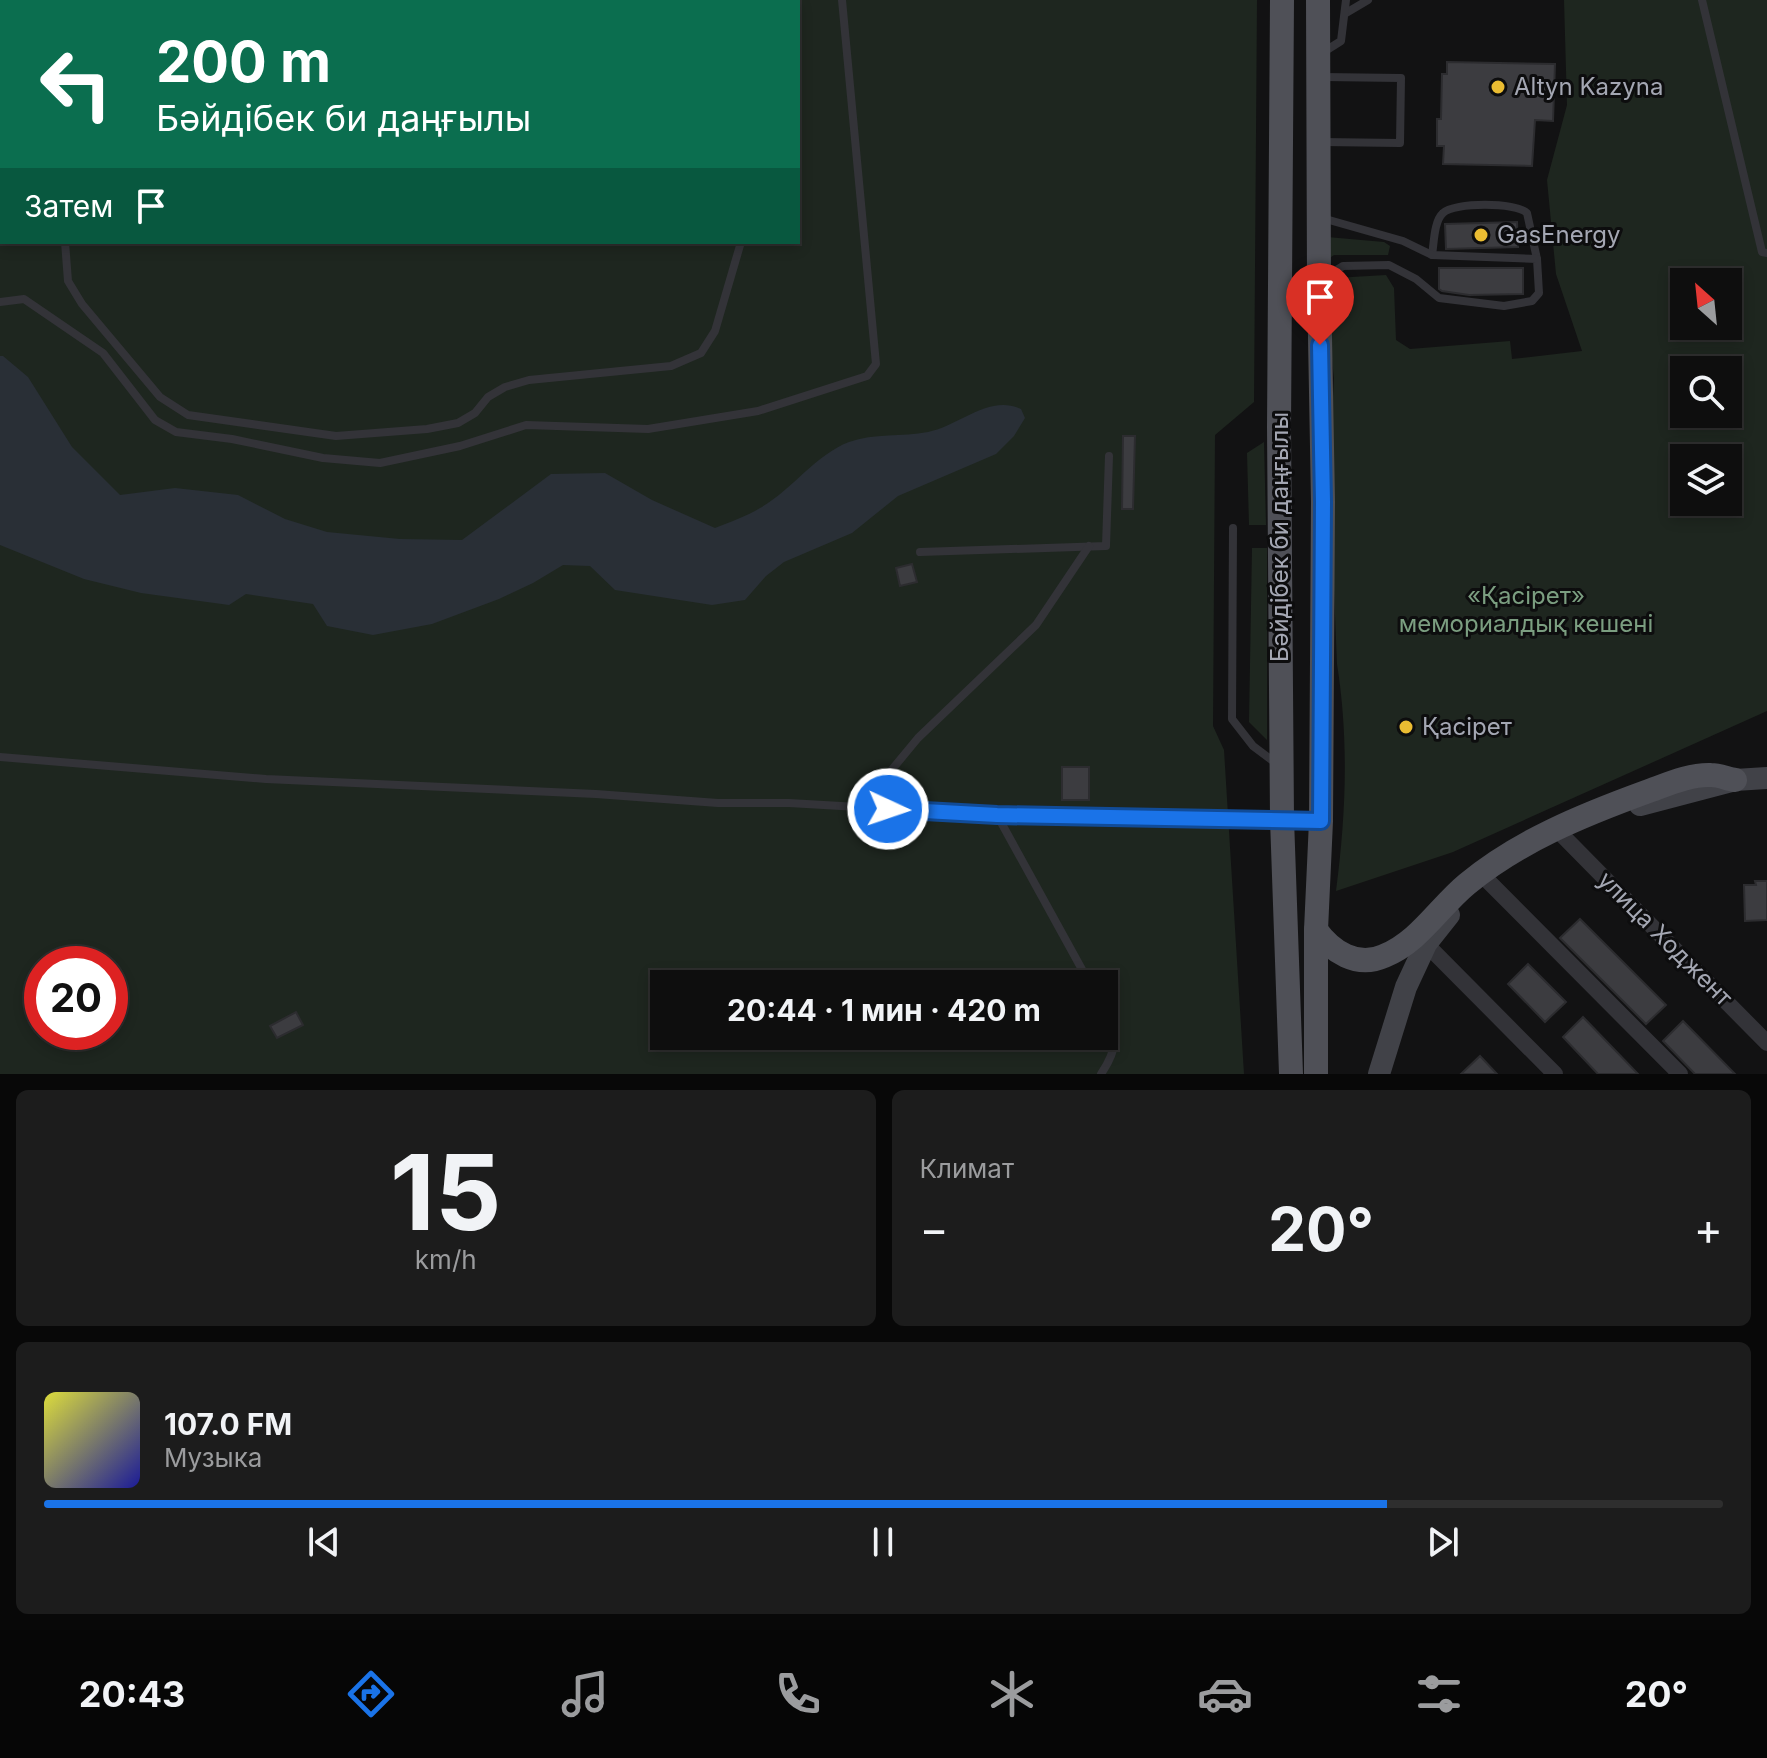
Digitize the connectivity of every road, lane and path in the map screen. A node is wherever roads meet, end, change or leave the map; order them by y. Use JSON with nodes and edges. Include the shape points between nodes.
{"nodes":[{"id":1,"x":842,"y":0,"type":"edge"},
{"id":2,"x":1282,"y":0,"type":"edge"},
{"id":3,"x":1318,"y":0,"type":"edge"},
{"id":4,"x":1346,"y":0,"type":"edge"},
{"id":5,"x":1368,"y":0,"type":"edge"},
{"id":6,"x":1702,"y":0,"type":"edge"},
{"id":7,"x":1346,"y":13,"type":"junction"},
{"id":8,"x":1318,"y":66,"type":"junction"},
{"id":9,"x":1318,"y":142,"type":"junction"},
{"id":10,"x":1319,"y":217,"type":"junction"},
{"id":11,"x":65,"y":244,"type":"edge"},
{"id":12,"x":740,"y":244,"type":"edge"},
{"id":13,"x":1767,"y":253,"type":"edge"},
{"id":14,"x":1432,"y":255,"type":"junction"},
{"id":15,"x":1537,"y":259,"type":"junction"},
{"id":16,"x":1319,"y":282,"type":"junction"},
{"id":17,"x":0,"y":302,"type":"edge"},
{"id":18,"x":1109,"y":456,"type":"dead end"},
{"id":19,"x":1233,"y":528,"type":"dead end"},
{"id":20,"x":1089,"y":546,"type":"junction"},
{"id":21,"x":920,"y":552,"type":"dead end"},
{"id":22,"x":0,"y":757,"type":"edge"},
{"id":23,"x":1282,"y":767,"type":"junction"},
{"id":24,"x":1767,"y":778,"type":"edge"},
{"id":25,"x":1735,"y":780,"type":"junction"},
{"id":26,"x":861,"y":807,"type":"junction"},
{"id":27,"x":997,"y":815,"type":"junction"},
{"id":28,"x":1282,"y":819,"type":"junction"},
{"id":29,"x":1321,"y":821,"type":"junction"},
{"id":30,"x":1563,"y":836,"type":"junction"},
{"id":31,"x":1487,"y":880,"type":"junction"},
{"id":32,"x":1316,"y":930,"type":"junction"},
{"id":33,"x":1426,"y":944,"type":"junction"},
{"id":34,"x":1082,"y":970,"type":"edge"},
{"id":35,"x":1767,"y":1043,"type":"edge"},
{"id":36,"x":1112,"y":1050,"type":"edge"},
{"id":37,"x":1101,"y":1074,"type":"edge"},
{"id":38,"x":1291,"y":1074,"type":"edge"},
{"id":39,"x":1316,"y":1074,"type":"edge"},
{"id":40,"x":1379,"y":1074,"type":"edge"},
{"id":41,"x":1555,"y":1074,"type":"edge"},
{"id":42,"x":1680,"y":1074,"type":"edge"}],
"edges":[{"from":1,"to":17,"type":"lane","via":[[876,364],[867,376],[758,411],[648,429],[526,425],[380,463],[176,432],[155,420],[103,353],[24,299]]},
{"from":2,"to":23,"type":"main road","name":"Бәйдібек би даңғылы"},
{"from":3,"to":8,"type":"main road","name":"Бәйдібек би даңғылы"},
{"from":4,"to":7,"type":"lane"},
{"from":5,"to":7,"type":"lane"},
{"from":6,"to":13,"type":"lane","via":[[1762,252]]},
{"from":7,"to":8,"type":"lane","via":[[1341,41]]},
{"from":8,"to":9,"type":"main road","name":"Бәйдібек би даңғылы"},
{"from":8,"to":9,"type":"lane","via":[[1401,78],[1400,143]]},
{"from":9,"to":10,"type":"main road","name":"Бәйдібек би даңғылы"},
{"from":10,"to":14,"type":"lane","via":[[1403,241]]},
{"from":10,"to":16,"type":"main road","name":"Бәйдібек би даңғылы"},
{"from":11,"to":12,"type":"lane","via":[[68,281],[82,304],[160,397],[188,415],[336,436],[458,423],[488,397],[529,380],[671,366],[701,353],[715,331]]},
{"from":14,"to":15,"type":"lane"},
{"from":14,"to":15,"type":"lane","via":[[1440,215],[1446,210],[1516,206],[1527,213]]},
{"from":15,"to":16,"type":"lane","via":[[1539,293],[1522,304],[1439,298],[1389,265],[1343,266]]},
{"from":16,"to":29,"type":"main road","name":"Бәйдібек би даңғылы"},
{"from":18,"to":20,"type":"lane","via":[[1106,546]]},
{"from":19,"to":23,"type":"lane","via":[[1232,719],[1253,746]]},
{"from":20,"to":21,"type":"lane"},
{"from":20,"to":26,"type":"lane","via":[[1036,625],[918,738]]},
{"from":22,"to":26,"type":"lane","via":[[266,779]]},
{"from":23,"to":28,"type":"main road","name":"Бәйдібек би даңғылы"},
{"from":24,"to":25,"type":"main road"},
{"from":25,"to":30,"type":"main road","via":[[1624,810]]},
{"from":25,"to":32,"type":"main road","via":[[1711,775],[1680,780],[1558,827],[1481,873],[1417,935],[1381,958],[1339,954]]},
{"from":26,"to":27,"type":"lane"},
{"from":27,"to":28,"type":"lane"},
{"from":27,"to":34,"type":"lane"},
{"from":28,"to":29,"type":"lane"},
{"from":28,"to":38,"type":"main road","name":"Бәйдібек би даңғылы"},
{"from":29,"to":32,"type":"main road","name":"Бәйдібек би даңғылы"},
{"from":30,"to":31,"type":"main road"},
{"from":30,"to":35,"type":"street","name":"улица Ходжент"},
{"from":31,"to":33,"type":"main road","via":[[1454,908]]},
{"from":31,"to":42,"type":"street"},
{"from":32,"to":39,"type":"main road","name":"Бәйдібек би даңғылы"},
{"from":33,"to":40,"type":"main road","via":[[1406,987]]},
{"from":33,"to":41,"type":"street"},
{"from":36,"to":37,"type":"lane"}]}
